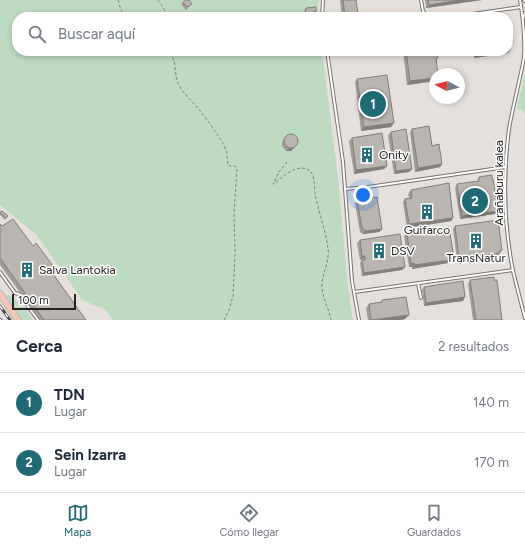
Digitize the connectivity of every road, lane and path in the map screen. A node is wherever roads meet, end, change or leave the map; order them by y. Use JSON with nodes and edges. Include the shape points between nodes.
{"nodes":[{"id":1,"x":118,"y":0,"type":"edge"},
{"id":2,"x":158,"y":0,"type":"edge"},
{"id":3,"x":323,"y":0,"type":"edge"},
{"id":4,"x":421,"y":0,"type":"edge"},
{"id":5,"x":520,"y":0,"type":"edge"},
{"id":6,"x":521,"y":7,"type":"junction"},
{"id":7,"x":123,"y":12,"type":"edge"},
{"id":8,"x":166,"y":12,"type":"edge"},
{"id":9,"x":322,"y":12,"type":"edge"},
{"id":10,"x":423,"y":12,"type":"edge"},
{"id":11,"x":486,"y":12,"type":"edge"},
{"id":12,"x":525,"y":13,"type":"edge"},
{"id":13,"x":522,"y":19,"type":"junction"},
{"id":14,"x":172,"y":56,"type":"edge"},
{"id":15,"x":328,"y":56,"type":"edge"},
{"id":16,"x":287,"y":162,"type":"dead end"},
{"id":17,"x":506,"y":167,"type":"junction"},
{"id":18,"x":345,"y":189,"type":"junction"},
{"id":19,"x":513,"y":270,"type":"junction"},
{"id":20,"x":0,"y":272,"type":"edge"},
{"id":21,"x":418,"y":283,"type":"junction"},
{"id":22,"x":354,"y":292,"type":"junction"},
{"id":23,"x":0,"y":294,"type":"edge"},
{"id":24,"x":421,"y":298,"type":"dead end"},
{"id":25,"x":525,"y":318,"type":"edge"},
{"id":26,"x":18,"y":320,"type":"edge"},
{"id":27,"x":38,"y":320,"type":"edge"},
{"id":28,"x":224,"y":320,"type":"edge"},
{"id":29,"x":331,"y":320,"type":"edge"},
{"id":30,"x":359,"y":320,"type":"edge"}],
"edges":[{"from":1,"to":7,"type":"path"},
{"from":2,"to":8,"type":"path"},
{"from":3,"to":9,"type":"lane"},
{"from":4,"to":10,"type":"lane"},
{"from":5,"to":6,"type":"lane","name":"Arañaburu kalea"},
{"from":6,"to":11,"type":"lane"},
{"from":6,"to":13,"type":"lane","name":"Arañaburu kalea"},
{"from":12,"to":13,"type":"lane"},
{"from":13,"to":17,"type":"lane","name":"Arañaburu kalea","via":[[524,57],[509,129]]},
{"from":14,"to":28,"type":"path","via":[[179,86],[221,141],[226,150],[227,164],[237,169],[234,296]]},
{"from":15,"to":18,"type":"lane"},
{"from":16,"to":29,"type":"path","via":[[273,184],[301,168],[308,169],[312,174],[328,249],[322,288]]},
{"from":17,"to":18,"type":"lane"},
{"from":17,"to":19,"type":"lane","name":"Arañaburu kalea","via":[[508,235]]},
{"from":18,"to":22,"type":"lane"},
{"from":19,"to":21,"type":"lane"},
{"from":19,"to":25,"type":"lane","name":"Arañaburu kalea"},
{"from":20,"to":27,"type":"lane"},
{"from":21,"to":22,"type":"lane"},
{"from":21,"to":24,"type":"lane"},
{"from":22,"to":30,"type":"lane"},
{"from":23,"to":26,"type":"main road"}]}
